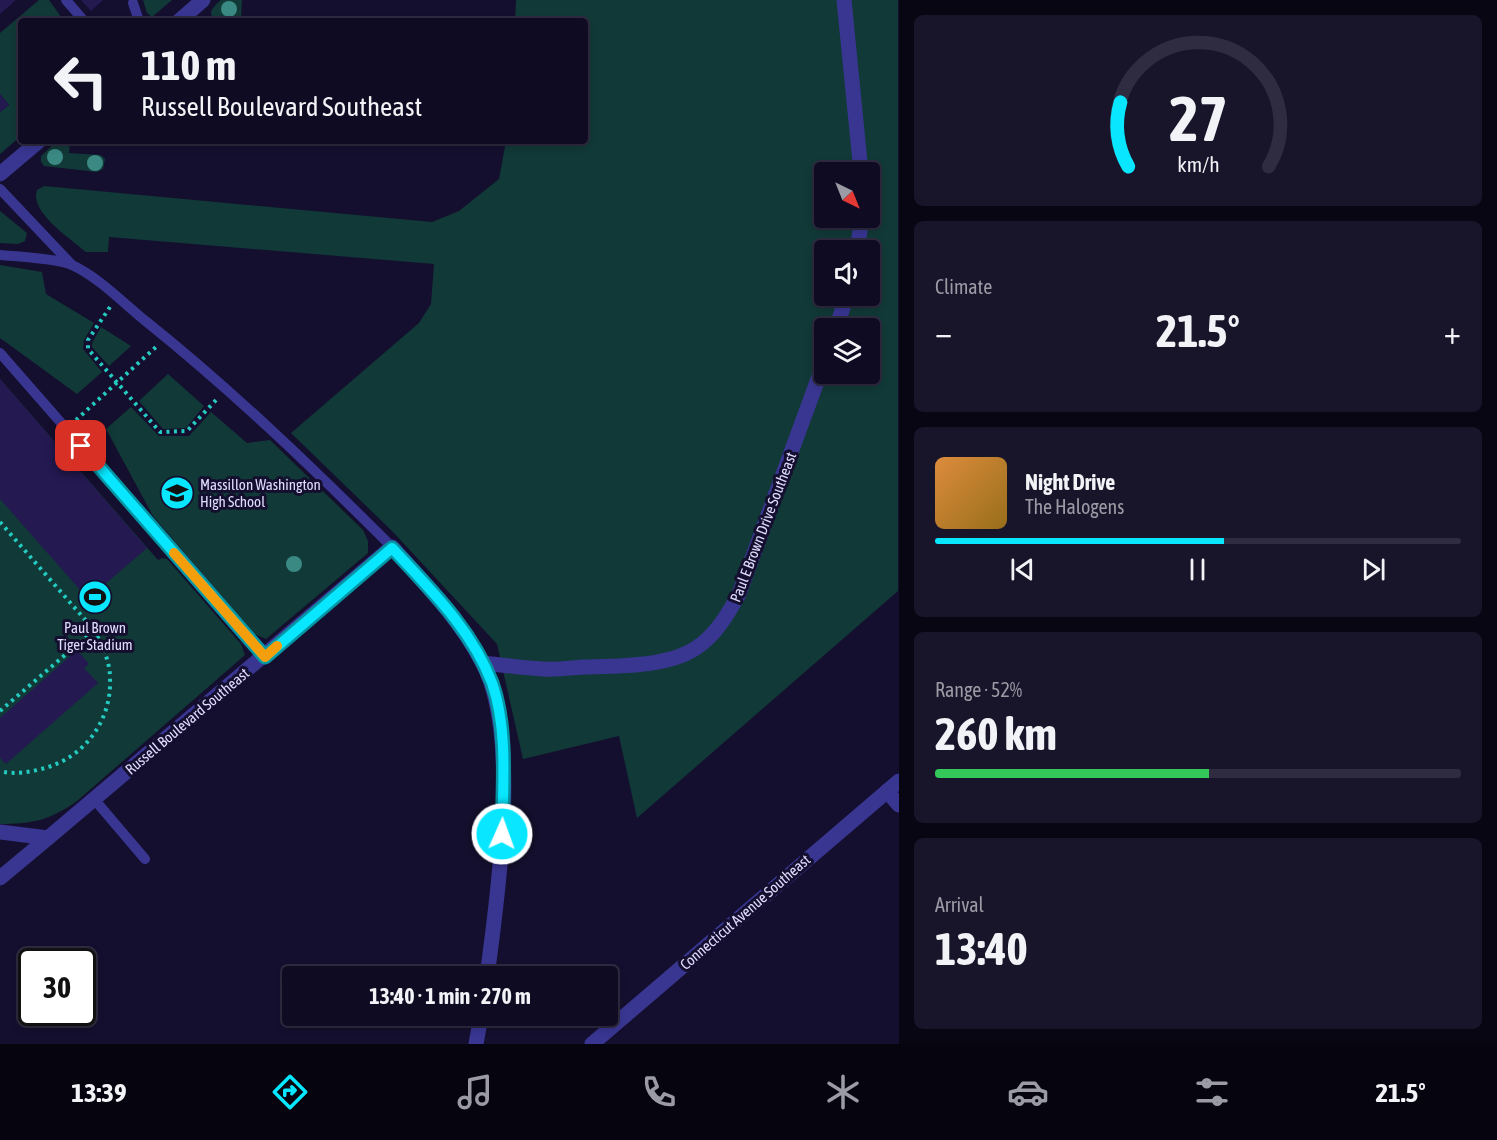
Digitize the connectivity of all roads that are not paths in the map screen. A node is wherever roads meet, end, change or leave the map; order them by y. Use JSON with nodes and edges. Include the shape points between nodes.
{"nodes":[{"id":1,"x":66,"y":0,"type":"edge"},
{"id":2,"x":203,"y":0,"type":"edge"},
{"id":3,"x":844,"y":0,"type":"edge"},
{"id":4,"x":133,"y":3,"type":"dead end"},
{"id":5,"x":81,"y":18,"type":"edge"},
{"id":6,"x":138,"y":18,"type":"edge"},
{"id":7,"x":182,"y":18,"type":"edge"},
{"id":8,"x":35,"y":144,"type":"edge"},
{"id":9,"x":860,"y":162,"type":"edge"},
{"id":10,"x":0,"y":174,"type":"edge"},
{"id":11,"x":0,"y":189,"type":"edge"},
{"id":12,"x":0,"y":255,"type":"edge"},
{"id":13,"x":71,"y":264,"type":"junction"},
{"id":14,"x":0,"y":353,"type":"edge"},
{"id":15,"x":816,"y":384,"type":"edge"},
{"id":16,"x":392,"y":548,"type":"junction"},
{"id":17,"x":265,"y":657,"type":"junction"},
{"id":18,"x":483,"y":663,"type":"junction"},
{"id":19,"x":893,"y":786,"type":"edge"},
{"id":20,"x":94,"y":799,"type":"junction"},
{"id":21,"x":898,"y":805,"type":"edge"},
{"id":22,"x":0,"y":832,"type":"edge"},
{"id":23,"x":48,"y":838,"type":"junction"},
{"id":24,"x":145,"y":859,"type":"dead end"},
{"id":25,"x":0,"y":878,"type":"edge"},
{"id":26,"x":488,"y":966,"type":"edge"},
{"id":27,"x":479,"y":1026,"type":"edge"},
{"id":28,"x":476,"y":1044,"type":"edge"},
{"id":29,"x":592,"y":1044,"type":"edge"}],
"edges":[{"from":1,"to":5,"type":"lane"},
{"from":2,"to":7,"type":"street"},
{"from":3,"to":9,"type":"street"},
{"from":4,"to":6,"type":"lane"},
{"from":8,"to":10,"type":"street"},
{"from":11,"to":13,"type":"lane"},
{"from":12,"to":13,"type":"lane"},
{"from":13,"to":16,"type":"lane","via":[[226,389],[316,471]]},
{"from":14,"to":17,"type":"lane"},
{"from":15,"to":18,"type":"street","name":"Paul E Brown Drive Southeast","via":[[739,594],[717,629],[697,647],[644,664],[615,667],[544,669]]},
{"from":16,"to":17,"type":"street","name":"Russell Boulevard Southeast"},
{"from":16,"to":18,"type":"street","via":[[444,604]]},
{"from":17,"to":20,"type":"street","name":"Russell Boulevard Southeast"},
{"from":18,"to":26,"type":"street","via":[[498,710],[503,791]]},
{"from":19,"to":21,"type":"street"},
{"from":19,"to":29,"type":"street","name":"Connecticut Avenue Southeast"},
{"from":20,"to":23,"type":"street","name":"Russell Boulevard Southeast"},
{"from":20,"to":24,"type":"lane"},
{"from":22,"to":23,"type":"street"},
{"from":23,"to":25,"type":"street","name":"Russell Boulevard Southeast"},
{"from":27,"to":28,"type":"street"}]}
